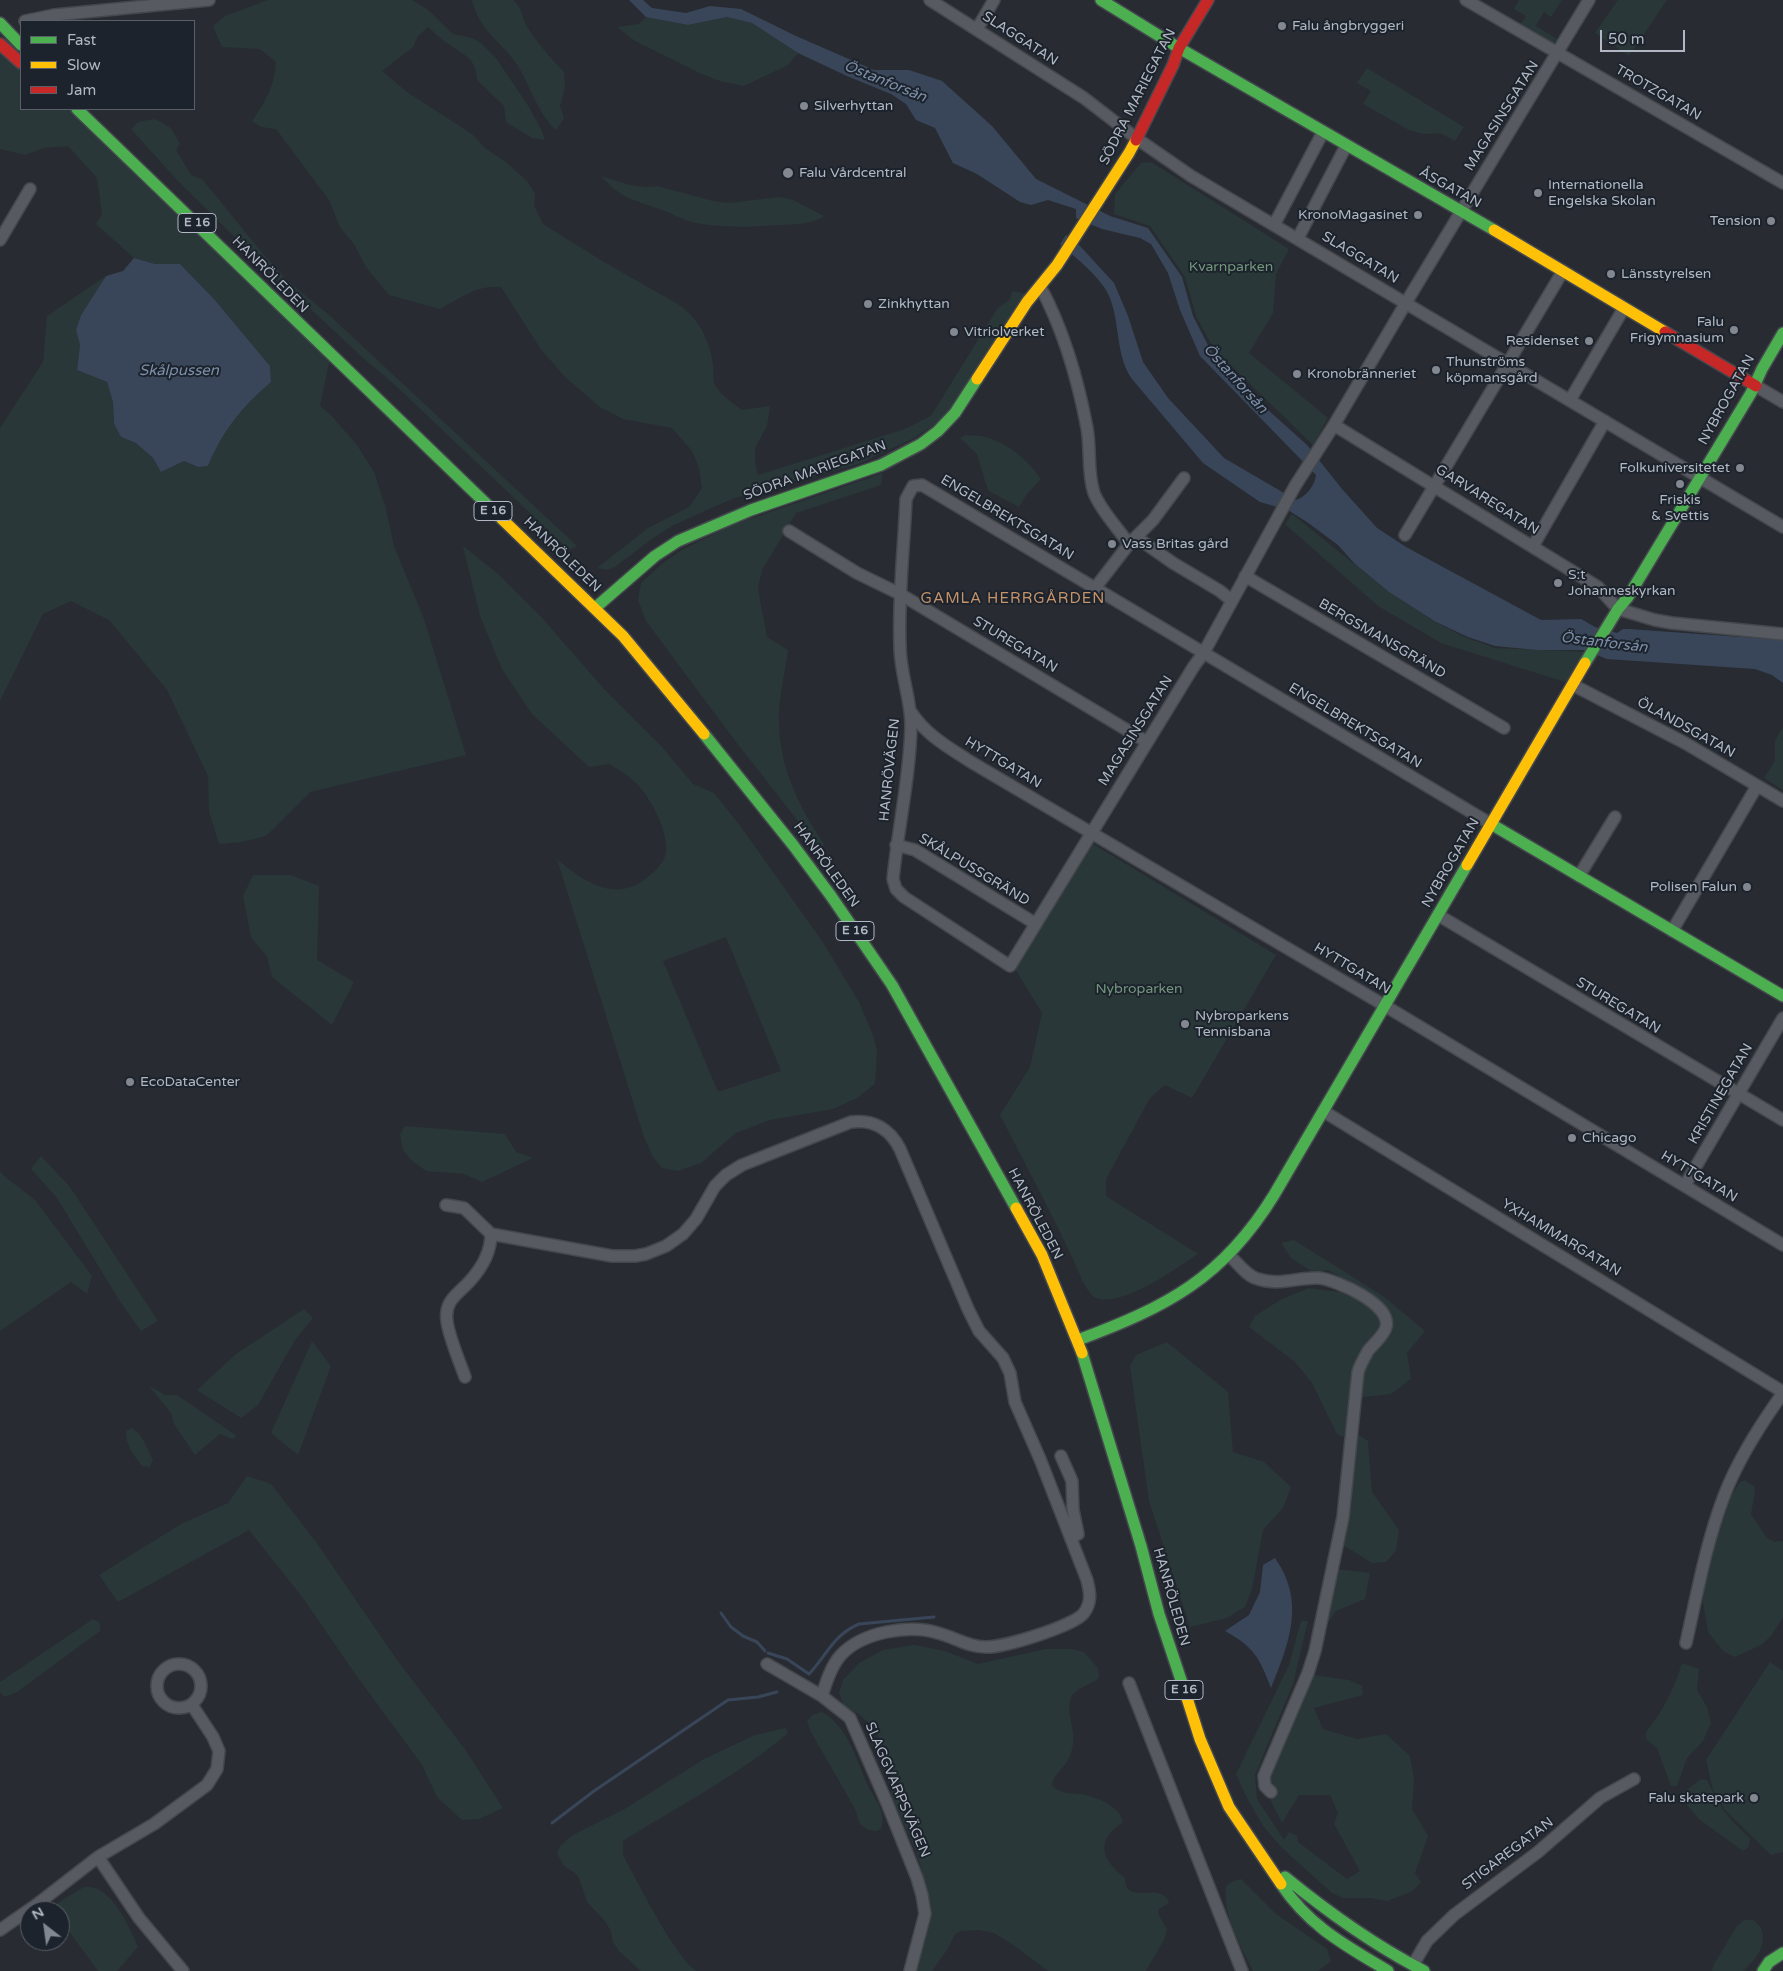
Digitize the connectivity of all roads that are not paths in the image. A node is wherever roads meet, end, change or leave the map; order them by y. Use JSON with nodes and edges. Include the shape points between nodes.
{"nodes":[{"id":1,"x":209,"y":0,"type":"edge"},
{"id":2,"x":930,"y":0,"type":"edge"},
{"id":3,"x":994,"y":0,"type":"edge"},
{"id":4,"x":1101,"y":0,"type":"edge"},
{"id":5,"x":1208,"y":0,"type":"edge"},
{"id":6,"x":1466,"y":0,"type":"edge"},
{"id":7,"x":1589,"y":0,"type":"edge"},
{"id":8,"x":30,"y":20,"type":"edge"},
{"id":9,"x":20,"y":22,"type":"edge"},
{"id":10,"x":2,"y":25,"type":"edge"},
{"id":11,"x":977,"y":30,"type":"junction"},
{"id":12,"x":0,"y":44,"type":"edge"},
{"id":13,"x":20,"y":44,"type":"edge"},
{"id":14,"x":1179,"y":48,"type":"junction"},
{"id":15,"x":1558,"y":53,"type":"junction"},
{"id":16,"x":20,"y":62,"type":"edge"},
{"id":17,"x":78,"y":110,"type":"edge"},
{"id":18,"x":1323,"y":132,"type":"junction"},
{"id":19,"x":1136,"y":138,"type":"junction"},
{"id":20,"x":1346,"y":146,"type":"junction"},
{"id":21,"x":1783,"y":183,"type":"edge"},
{"id":22,"x":30,"y":189,"type":"dead end"},
{"id":23,"x":1461,"y":211,"type":"junction"},
{"id":24,"x":1274,"y":224,"type":"junction"},
{"id":25,"x":1295,"y":237,"type":"junction"},
{"id":26,"x":0,"y":240,"type":"edge"},
{"id":27,"x":1563,"y":271,"type":"junction"},
{"id":28,"x":1040,"y":286,"type":"junction"},
{"id":29,"x":1405,"y":303,"type":"junction"},
{"id":30,"x":1624,"y":308,"type":"junction"},
{"id":31,"x":1783,"y":333,"type":"edge"},
{"id":32,"x":1508,"y":363,"type":"junction"},
{"id":33,"x":1756,"y":386,"type":"junction"},
{"id":34,"x":1570,"y":400,"type":"junction"},
{"id":35,"x":1783,"y":402,"type":"edge"},
{"id":36,"x":1605,"y":421,"type":"junction"},
{"id":37,"x":1334,"y":425,"type":"junction"},
{"id":38,"x":1700,"y":477,"type":"junction"},
{"id":39,"x":1184,"y":478,"type":"dead end"},
{"id":40,"x":1434,"y":485,"type":"junction"},
{"id":41,"x":911,"y":487,"type":"joint"},
{"id":42,"x":1781,"y":522,"type":"edge"},
{"id":43,"x":789,"y":531,"type":"dead end"},
{"id":44,"x":1405,"y":534,"type":"dead end"},
{"id":45,"x":1133,"y":540,"type":"junction"},
{"id":46,"x":1533,"y":546,"type":"junction"},
{"id":47,"x":1245,"y":576,"type":"junction"},
{"id":48,"x":1095,"y":588,"type":"junction"},
{"id":49,"x":900,"y":594,"type":"junction"},
{"id":50,"x":1231,"y":600,"type":"junction"},
{"id":51,"x":595,"y":608,"type":"junction"},
{"id":52,"x":1618,"y":609,"type":"junction"},
{"id":53,"x":1783,"y":634,"type":"edge"},
{"id":54,"x":1203,"y":654,"type":"junction"},
{"id":55,"x":1572,"y":685,"type":"junction"},
{"id":56,"x":911,"y":712,"type":"junction"},
{"id":57,"x":1504,"y":728,"type":"dead end"},
{"id":58,"x":1147,"y":742,"type":"junction"},
{"id":59,"x":1758,"y":786,"type":"junction"},
{"id":60,"x":1783,"y":801,"type":"edge"},
{"id":61,"x":1615,"y":818,"type":"dead end"},
{"id":62,"x":1491,"y":824,"type":"junction"},
{"id":63,"x":1092,"y":832,"type":"junction"},
{"id":64,"x":896,"y":845,"type":"junction"},
{"id":65,"x":1579,"y":876,"type":"junction"},
{"id":66,"x":1438,"y":915,"type":"junction"},
{"id":67,"x":1036,"y":924,"type":"junction"},
{"id":68,"x":1672,"y":931,"type":"junction"},
{"id":69,"x":1010,"y":966,"type":"joint"},
{"id":70,"x":1783,"y":996,"type":"edge"},
{"id":71,"x":1385,"y":1006,"type":"junction"},
{"id":72,"x":1783,"y":1018,"type":"edge"},
{"id":73,"x":1739,"y":1094,"type":"junction"},
{"id":74,"x":1323,"y":1111,"type":"junction"},
{"id":75,"x":1783,"y":1120,"type":"edge"},
{"id":76,"x":1685,"y":1185,"type":"junction"},
{"id":77,"x":446,"y":1205,"type":"dead end"},
{"id":78,"x":491,"y":1234,"type":"junction"},
{"id":79,"x":1783,"y":1245,"type":"edge"},
{"id":80,"x":1229,"y":1255,"type":"junction"},
{"id":81,"x":1078,"y":1340,"type":"junction"},
{"id":82,"x":465,"y":1377,"type":"dead end"},
{"id":83,"x":1783,"y":1393,"type":"edge"},
{"id":84,"x":1062,"y":1456,"type":"dead end"},
{"id":85,"x":1071,"y":1538,"type":"junction"},
{"id":86,"x":1686,"y":1643,"type":"dead end"},
{"id":87,"x":767,"y":1664,"type":"dead end"},
{"id":88,"x":1129,"y":1683,"type":"dead end"},
{"id":89,"x":822,"y":1696,"type":"junction"},
{"id":90,"x":192,"y":1705,"type":"junction"},
{"id":91,"x":1634,"y":1779,"type":"dead end"},
{"id":92,"x":1271,"y":1792,"type":"dead end"},
{"id":93,"x":98,"y":1857,"type":"junction"},
{"id":94,"x":1266,"y":1861,"type":"junction"},
{"id":95,"x":0,"y":1930,"type":"edge"},
{"id":96,"x":1783,"y":1952,"type":"edge"},
{"id":97,"x":1412,"y":1968,"type":"edge"},
{"id":98,"x":1763,"y":1970,"type":"edge"},
{"id":99,"x":183,"y":1971,"type":"edge"},
{"id":100,"x":910,"y":1971,"type":"edge"},
{"id":101,"x":1242,"y":1971,"type":"edge"},
{"id":102,"x":1388,"y":1971,"type":"edge"},
{"id":103,"x":1424,"y":1971,"type":"edge"}],
"edges":[{"from":1,"to":8,"type":"street"},
{"from":2,"to":11,"type":"street","name":"SLAGGATAN"},
{"from":3,"to":11,"type":"street"},
{"from":4,"to":14,"type":"main road","name":"ÅSGATAN"},
{"from":5,"to":14,"type":"main road","name":"SÖDRA MARIEGATAN"},
{"from":6,"to":15,"type":"street","name":"TROTZGATAN"},
{"from":7,"to":15,"type":"street","name":"MAGASINSGATAN"},
{"from":9,"to":10,"type":"street"},
{"from":10,"to":13,"type":"main road"},
{"from":11,"to":19,"type":"street","name":"SLAGGATAN","via":[[1084,98]]},
{"from":12,"to":16,"type":"main road"},
{"from":14,"to":18,"type":"main road","name":"ÅSGATAN"},
{"from":14,"to":19,"type":"main road","name":"SÖDRA MARIEGATAN"},
{"from":15,"to":21,"type":"street","name":"TROTZGATAN"},
{"from":15,"to":23,"type":"street","name":"MAGASINSGATAN"},
{"from":17,"to":51,"type":"main road","name":"HANRÖLEDEN","number":"E 16"},
{"from":18,"to":20,"type":"main road","name":"ÅSGATAN"},
{"from":18,"to":24,"type":"street"},
{"from":19,"to":24,"type":"street","name":"SLAGGATAN","via":[[1192,176]]},
{"from":19,"to":28,"type":"main road","name":"SÖDRA MARIEGATAN","via":[[1082,227]]},
{"from":20,"to":23,"type":"main road","name":"ÅSGATAN"},
{"from":20,"to":25,"type":"street"},
{"from":22,"to":26,"type":"street"},
{"from":23,"to":27,"type":"main road","name":"ÅSGATAN"},
{"from":23,"to":29,"type":"street","name":"MAGASINSGATAN"},
{"from":24,"to":25,"type":"street","name":"SLAGGATAN"},
{"from":25,"to":29,"type":"street","name":"SLAGGATAN"},
{"from":27,"to":30,"type":"main road","name":"ÅSGATAN"},
{"from":27,"to":32,"type":"street"},
{"from":28,"to":45,"type":"street","via":[[1049,303],[1079,395],[1094,492],[1100,504]]},
{"from":28,"to":51,"type":"main road","name":"SÖDRA MARIEGATAN","via":[[955,413],[921,444],[881,465],[751,510],[678,541],[655,556]]},
{"from":29,"to":32,"type":"street","name":"SLAGGATAN"},
{"from":29,"to":37,"type":"street","name":"MAGASINSGATAN"},
{"from":30,"to":33,"type":"main road","name":"ÅSGATAN"},
{"from":30,"to":34,"type":"street"},
{"from":30,"to":34,"type":"street"},
{"from":31,"to":33,"type":"main road","name":"NYBROGATAN"},
{"from":32,"to":34,"type":"street","name":"SLAGGATAN"},
{"from":32,"to":40,"type":"street"},
{"from":33,"to":35,"type":"street","name":"ÅSGATAN"},
{"from":33,"to":38,"type":"main road","name":"NYBROGATAN"},
{"from":34,"to":36,"type":"street","name":"SLAGGATAN"},
{"from":36,"to":38,"type":"street","name":"SLAGGATAN"},
{"from":36,"to":46,"type":"street"},
{"from":37,"to":40,"type":"street","name":"GARVAREGATAN"},
{"from":37,"to":47,"type":"street","name":"MAGASINSGATAN","via":[[1291,493]]},
{"from":38,"to":42,"type":"street","name":"SLAGGATAN"},
{"from":38,"to":52,"type":"main road","name":"NYBROGATAN"},
{"from":39,"to":45,"type":"street","via":[[1153,520]]},
{"from":40,"to":44,"type":"street"},
{"from":40,"to":46,"type":"street","name":"GARVAREGATAN"},
{"from":41,"to":48,"type":"street","name":"ENGELBREKTSGATAN","via":[[922,485]]},
{"from":41,"to":49,"type":"street","name":"HANRÖVÄGEN","via":[[906,498]]},
{"from":43,"to":49,"type":"street","name":"STUREGATAN","via":[[857,573]]},
{"from":45,"to":48,"type":"street"},
{"from":45,"to":50,"type":"street"},
{"from":46,"to":52,"type":"street","name":"GARVAREGATAN","via":[[1598,587]]},
{"from":47,"to":50,"type":"street","name":"MAGASINSGATAN"},
{"from":47,"to":57,"type":"street","name":"BERGSMANSGRÄND"},
{"from":48,"to":54,"type":"street","name":"ENGELBREKTSGATAN"},
{"from":49,"to":56,"type":"street","name":"HANRÖVÄGEN","via":[[900,660]]},
{"from":49,"to":58,"type":"street","name":"STUREGATAN"},
{"from":50,"to":54,"type":"street","name":"MAGASINSGATAN"},
{"from":51,"to":81,"type":"main road","name":"HANRÖLEDEN","number":"E 16","via":[[652,669],[793,845],[892,985],[1042,1255]]},
{"from":52,"to":53,"type":"street","via":[[1672,623]]},
{"from":52,"to":55,"type":"main road","name":"NYBROGATAN"},
{"from":54,"to":58,"type":"street","name":"MAGASINSGATAN"},
{"from":54,"to":62,"type":"street","name":"ENGELBREKTSGATAN"},
{"from":55,"to":59,"type":"street","name":"ÖLANDSGATAN","via":[[1685,743]]},
{"from":55,"to":62,"type":"main road","name":"NYBROGATAN"},
{"from":56,"to":63,"type":"street","name":"HYTTGATAN","via":[[940,743]]},
{"from":56,"to":64,"type":"street","name":"HANRÖVÄGEN","via":[[908,762]]},
{"from":58,"to":63,"type":"street","name":"MAGASINSGATAN"},
{"from":59,"to":60,"type":"street","name":"ÖLANDSGATAN"},
{"from":59,"to":68,"type":"street"},
{"from":61,"to":65,"type":"street"},
{"from":62,"to":65,"type":"main road","name":"ENGELBREKTSGATAN"},
{"from":62,"to":66,"type":"main road","name":"NYBROGATAN"},
{"from":63,"to":67,"type":"street","name":"MAGASINSGATAN"},
{"from":63,"to":71,"type":"street","name":"HYTTGATAN"},
{"from":64,"to":67,"type":"street","name":"SKÅLPUSSGRÄND","via":[[915,850]]},
{"from":64,"to":69,"type":"street","name":"HANRÖVÄGEN","via":[[893,879],[899,893]]},
{"from":65,"to":68,"type":"main road","name":"ENGELBREKTSGATAN"},
{"from":66,"to":71,"type":"main road","name":"NYBROGATAN"},
{"from":66,"to":73,"type":"street","name":"STUREGATAN"},
{"from":67,"to":69,"type":"street","name":"MAGASINSGATAN"},
{"from":68,"to":70,"type":"main road","name":"ENGELBREKTSGATAN"},
{"from":71,"to":74,"type":"main road","name":"NYBROGATAN"},
{"from":71,"to":76,"type":"street","name":"HYTTGATAN"},
{"from":72,"to":73,"type":"street","name":"KRISTINEGATAN"},
{"from":73,"to":75,"type":"street","name":"STUREGATAN"},
{"from":73,"to":76,"type":"street","name":"KRISTINEGATAN"},
{"from":74,"to":80,"type":"main road","name":"NYBROGATAN","via":[[1266,1208]]},
{"from":74,"to":83,"type":"street","name":"YXHAMMARGATAN"},
{"from":76,"to":79,"type":"street","name":"HYTTGATAN"},
{"from":77,"to":78,"type":"street","via":[[464,1208]]},
{"from":78,"to":82,"type":"street","via":[[491,1246],[481,1266],[469,1283],[455,1294],[446,1320]]},
{"from":78,"to":85,"type":"street","via":[[612,1256],[646,1254],[683,1234],[715,1186],[734,1169],[844,1124],[859,1121],[879,1126],[892,1135],[900,1149],[979,1331],[1006,1363],[1015,1402]]},
{"from":80,"to":81,"type":"main road","name":"NYBROGATAN","via":[[1193,1285],[1157,1308]]},
{"from":80,"to":92,"type":"street","via":[[1258,1280],[1322,1279],[1348,1289],[1379,1307],[1386,1322],[1384,1331],[1367,1352],[1358,1372],[1338,1541],[1311,1665],[1264,1776],[1265,1786]]},
{"from":81,"to":94,"type":"main road","name":"HANRÖLEDEN","number":"E 16","via":[[1159,1614],[1200,1739],[1229,1807]]},
{"from":83,"to":86,"type":"street","via":[[1748,1447],[1724,1495]]},
{"from":84,"to":85,"type":"street","via":[[1072,1481],[1078,1534]]},
{"from":85,"to":89,"type":"street","via":[[1090,1598],[1080,1618],[1053,1630],[993,1647],[979,1647],[938,1632],[917,1629],[871,1637],[858,1641],[841,1655],[827,1678]]},
{"from":87,"to":89,"type":"street","name":"SLAGGVARPSVÄGEN"},
{"from":88,"to":101,"type":"street"},
{"from":89,"to":100,"type":"street","name":"SLAGGVARPSVÄGEN","via":[[850,1718],[917,1878],[925,1914]]},
{"from":90,"to":90,"type":"street","via":[[171,1708],[160,1699],[156,1685],[167,1667],[181,1664],[198,1674],[202,1687]]},
{"from":90,"to":93,"type":"street","via":[[217,1743],[219,1759],[212,1778],[201,1791],[154,1824]]},
{"from":91,"to":97,"type":"street","name":"STIGAREGATAN","via":[[1600,1798],[1538,1852],[1454,1915],[1427,1941]]},
{"from":93,"to":95,"type":"street"},
{"from":93,"to":99,"type":"street","via":[[139,1918]]},
{"from":94,"to":97,"type":"main road","name":"HANRÖLEDEN","number":"E 16","via":[[1333,1916]]},
{"from":94,"to":102,"type":"main road","name":"HANRÖLEDEN","number":"E 16","via":[[1295,1904],[1311,1920],[1335,1939]]},
{"from":96,"to":98,"type":"main road"},
{"from":97,"to":103,"type":"main road","name":"HANRÖLEDEN","number":"E 16"}]}
